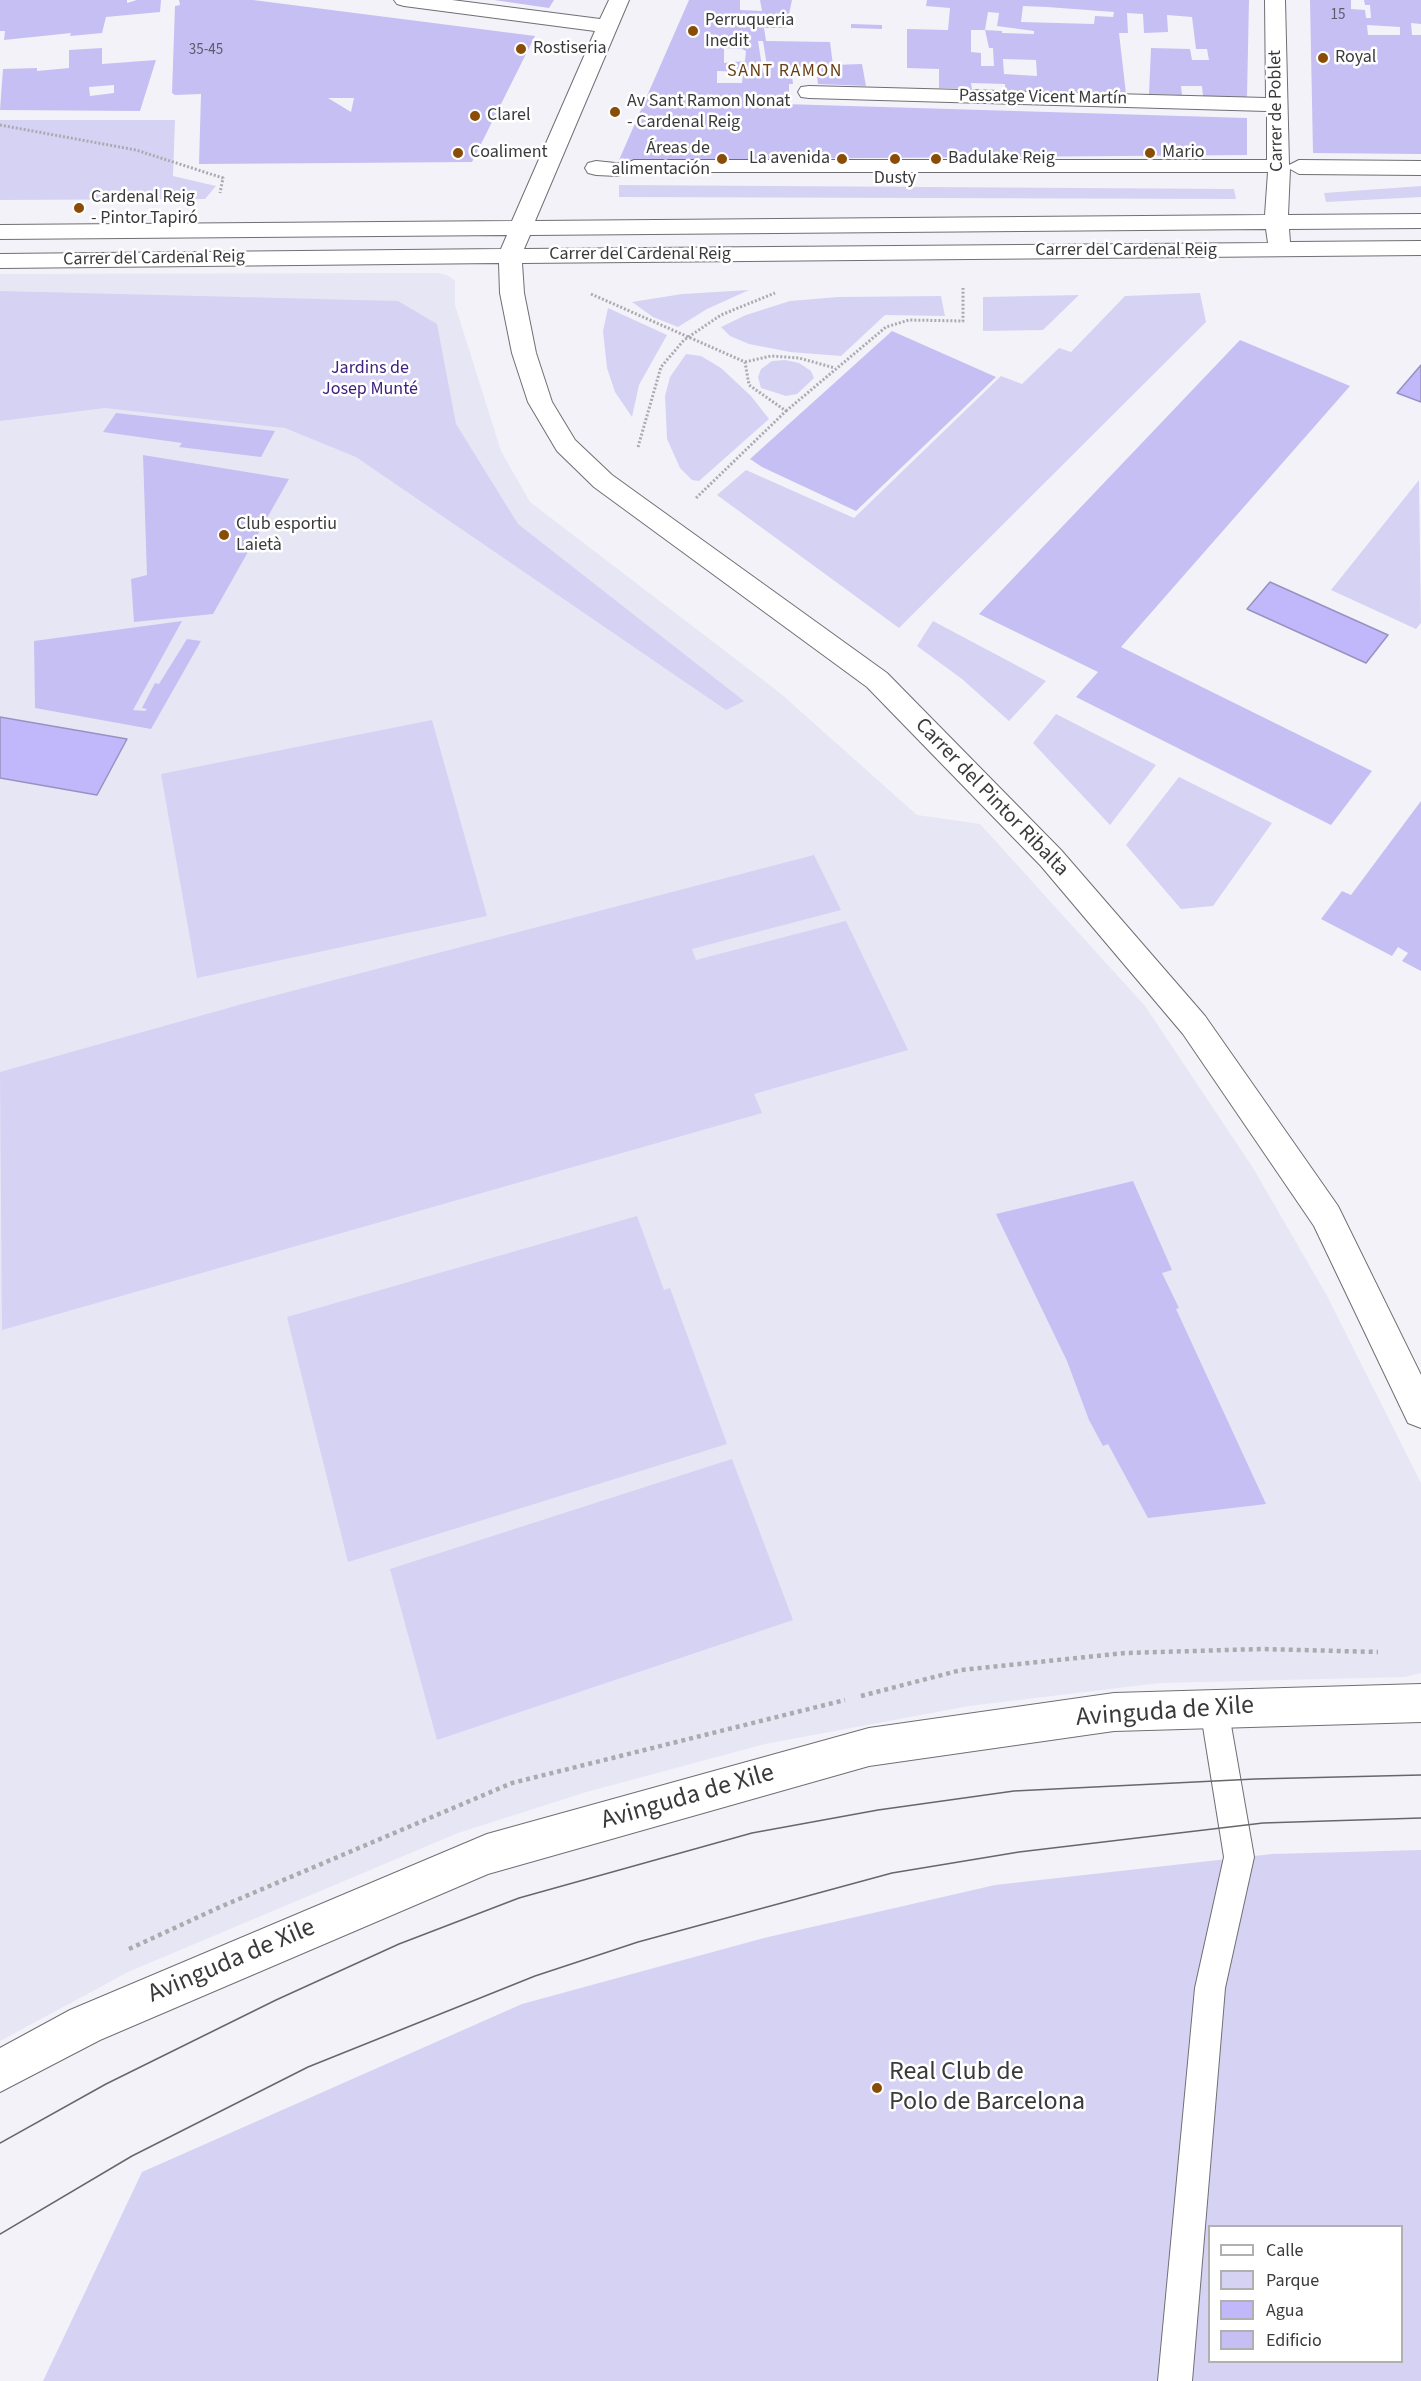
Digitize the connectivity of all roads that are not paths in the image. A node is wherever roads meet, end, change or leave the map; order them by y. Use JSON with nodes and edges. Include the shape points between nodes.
{"nodes":[{"id":1,"x":404,"y":0,"type":"edge"},
{"id":2,"x":619,"y":0,"type":"edge"},
{"id":3,"x":1275,"y":0,"type":"edge"},
{"id":4,"x":606,"y":26,"type":"junction"},
{"id":5,"x":809,"y":92,"type":"dead end"},
{"id":6,"x":1278,"y":105,"type":"junction"},
{"id":7,"x":1263,"y":166,"type":"dead end"},
{"id":8,"x":1299,"y":167,"type":"dead end"},
{"id":9,"x":616,"y":168,"type":"dead end"},
{"id":10,"x":1421,"y":168,"type":"edge"},
{"id":11,"x":1276,"y":221,"type":"junction"},
{"id":12,"x":1421,"y":221,"type":"edge"},
{"id":13,"x":520,"y":227,"type":"junction"},
{"id":14,"x":0,"y":232,"type":"edge"},
{"id":15,"x":1421,"y":248,"type":"edge"},
{"id":16,"x":1280,"y":250,"type":"junction"},
{"id":17,"x":510,"y":256,"type":"junction"},
{"id":18,"x":0,"y":261,"type":"edge"},
{"id":19,"x":1421,"y":1412,"type":"edge"},
{"id":20,"x":1421,"y":1703,"type":"edge"},
{"id":21,"x":1214,"y":1708,"type":"junction"},
{"id":22,"x":0,"y":2071,"type":"edge"},
{"id":23,"x":1175,"y":2381,"type":"edge"}],
"edges":[{"from":1,"to":4,"type":"street"},
{"from":2,"to":4,"type":"street"},
{"from":3,"to":6,"type":"street","name":"Carrer de Poblet"},
{"from":4,"to":13,"type":"street"},
{"from":5,"to":6,"type":"street","name":"Passatge Vicent Martín"},
{"from":6,"to":11,"type":"street","name":"Carrer de Poblet"},
{"from":7,"to":9,"type":"street"},
{"from":8,"to":10,"type":"street"},
{"from":11,"to":12,"type":"street","name":"Carrer del Cardenal Reig"},
{"from":11,"to":13,"type":"street","name":"Carrer del Cardenal Reig"},
{"from":11,"to":16,"type":"street"},
{"from":13,"to":14,"type":"street","name":"Carrer del Cardenal Reig"},
{"from":13,"to":17,"type":"street"},
{"from":15,"to":16,"type":"street","name":"Carrer del Cardenal Reig"},
{"from":16,"to":17,"type":"street","name":"Carrer del Cardenal Reig"},
{"from":17,"to":18,"type":"street","name":"Carrer del Cardenal Reig"},
{"from":17,"to":19,"type":"street","name":"Carrer del Pintor Ribalta","via":[[512,293],[524,353],[540,402],[566,445],[603,481],[877,680],[1052,858],[1194,1025],[1326,1216]]},
{"from":20,"to":21,"type":"street","name":"Avinguda de Xile"},
{"from":21,"to":22,"type":"street","name":"Avinguda de Xile","via":[[1114,1712],[869,1747],[486,1854],[85,2025]]},
{"from":21,"to":23,"type":"lane","via":[[1239,1857],[1210,1988]]}]}
